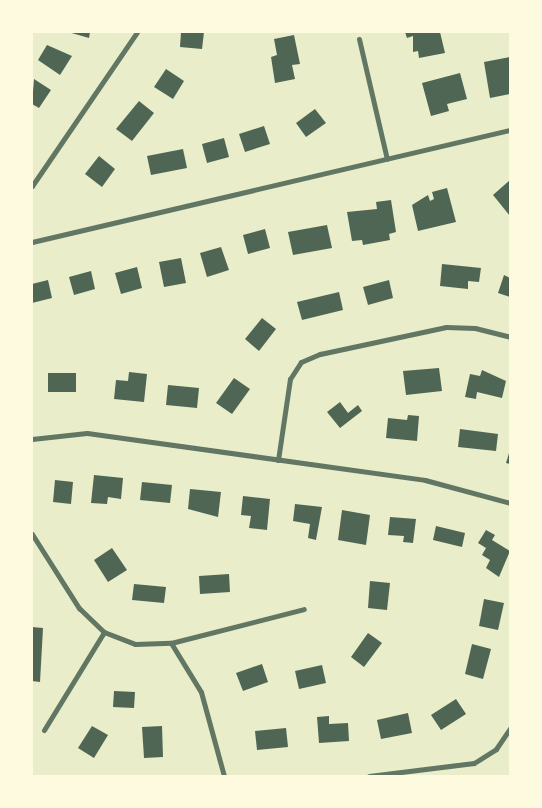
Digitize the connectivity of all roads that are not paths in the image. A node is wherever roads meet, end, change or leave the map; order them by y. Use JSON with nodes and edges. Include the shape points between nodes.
{"nodes":[{"id":1,"x":137,"y":32,"type":"edge"},
{"id":2,"x":359,"y":39,"type":"dead end"},
{"id":3,"x":510,"y":130,"type":"edge"},
{"id":4,"x":387,"y":159,"type":"junction"},
{"id":5,"x":32,"y":186,"type":"edge"},
{"id":6,"x":32,"y":242,"type":"edge"},
{"id":7,"x":510,"y":337,"type":"edge"},
{"id":8,"x":32,"y":439,"type":"edge"},
{"id":9,"x":278,"y":460,"type":"junction"},
{"id":10,"x":510,"y":503,"type":"edge"},
{"id":11,"x":32,"y":534,"type":"edge"},
{"id":12,"x":304,"y":609,"type":"dead end"},
{"id":13,"x":104,"y":632,"type":"junction"},
{"id":14,"x":171,"y":643,"type":"junction"},
{"id":15,"x":510,"y":728,"type":"edge"},
{"id":16,"x":44,"y":730,"type":"dead end"},
{"id":17,"x":224,"y":777,"type":"edge"},
{"id":18,"x":369,"y":777,"type":"edge"}],
"edges":[{"from":1,"to":5,"type":"street"},
{"from":2,"to":4,"type":"street"},
{"from":3,"to":4,"type":"street"},
{"from":4,"to":6,"type":"street"},
{"from":7,"to":9,"type":"street","via":[[475,328],[446,327],[301,362],[291,379]]},
{"from":8,"to":9,"type":"street","via":[[87,433]]},
{"from":9,"to":10,"type":"street","via":[[449,484]]},
{"from":11,"to":13,"type":"street","via":[[79,608]]},
{"from":12,"to":14,"type":"street"},
{"from":13,"to":14,"type":"street","via":[[135,644]]},
{"from":13,"to":16,"type":"street"},
{"from":14,"to":17,"type":"street","via":[[201,692]]},
{"from":15,"to":18,"type":"street","via":[[496,748],[474,763]]}]}
